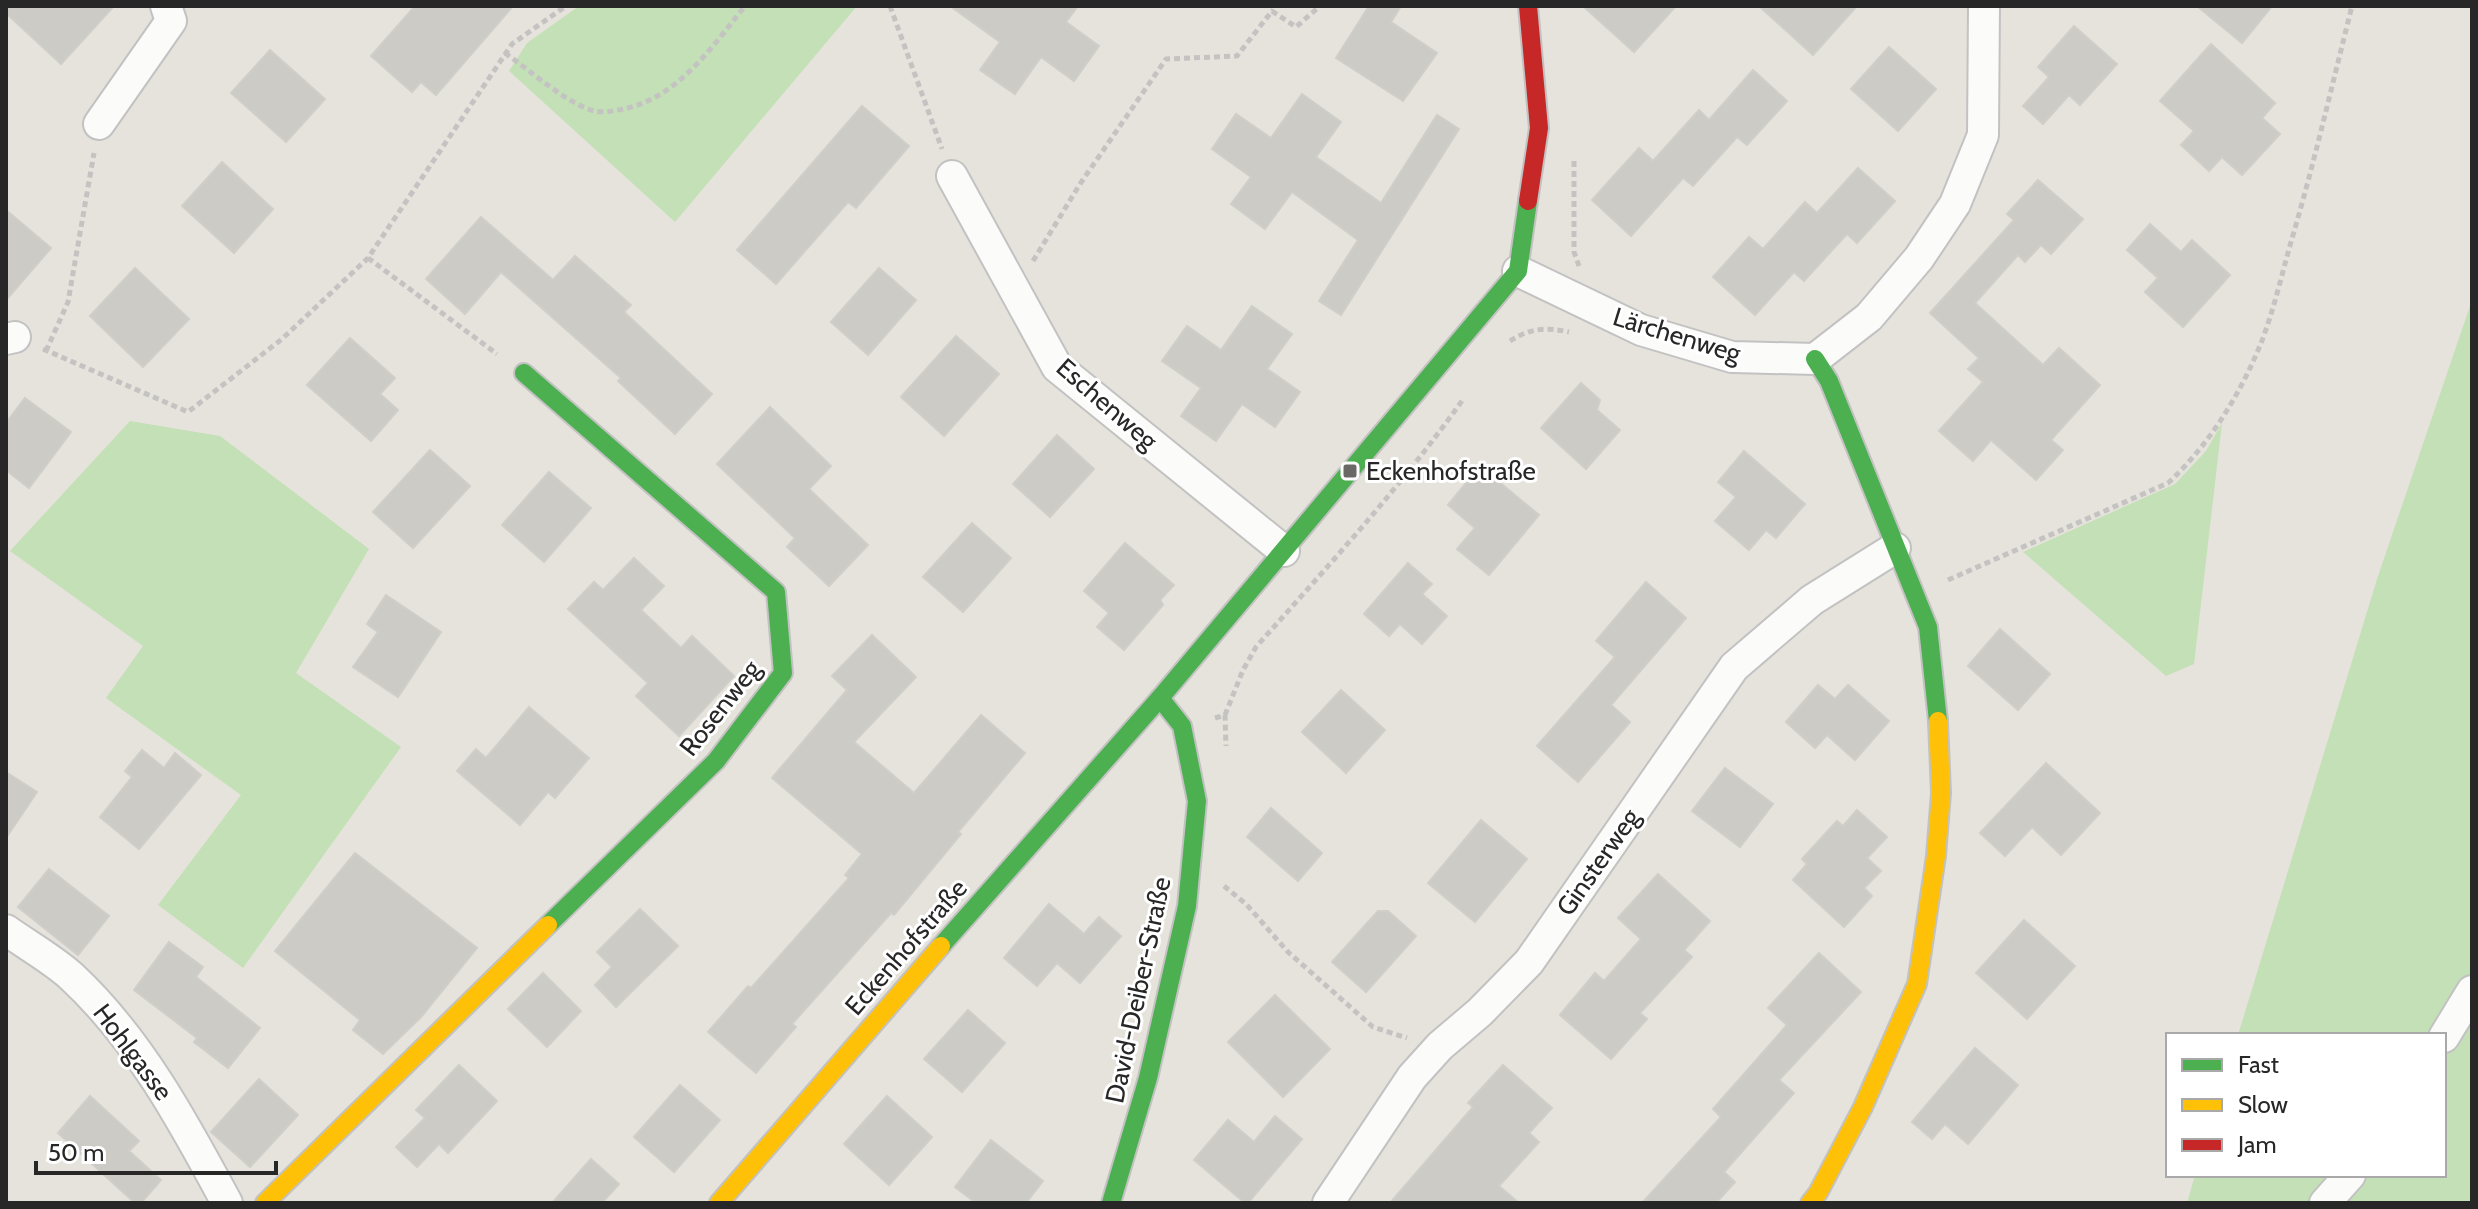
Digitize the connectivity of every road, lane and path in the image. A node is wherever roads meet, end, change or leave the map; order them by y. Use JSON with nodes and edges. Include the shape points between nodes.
{"nodes":[{"id":1,"x":166,"y":6,"type":"edge"},
{"id":2,"x":566,"y":6,"type":"edge"},
{"id":3,"x":745,"y":6,"type":"edge"},
{"id":4,"x":890,"y":6,"type":"edge"},
{"id":5,"x":1320,"y":6,"type":"edge"},
{"id":6,"x":1528,"y":6,"type":"edge"},
{"id":7,"x":1984,"y":6,"type":"edge"},
{"id":8,"x":2352,"y":6,"type":"edge"},
{"id":9,"x":505,"y":53,"type":"junction"},
{"id":10,"x":99,"y":124,"type":"joint"},
{"id":11,"x":1574,"y":147,"type":"dead end"},
{"id":12,"x":952,"y":176,"type":"joint"},
{"id":13,"x":368,"y":258,"type":"junction"},
{"id":14,"x":1518,"y":271,"type":"junction"},
{"id":15,"x":1581,"y":271,"type":"dead end"},
{"id":16,"x":1015,"y":291,"type":"junction"},
{"id":17,"x":1610,"y":315,"type":"junction"},
{"id":18,"x":11,"y":338,"type":"edge"},
{"id":19,"x":1503,"y":349,"type":"dead end"},
{"id":20,"x":46,"y":351,"type":"junction"},
{"id":21,"x":1815,"y":359,"type":"junction"},
{"id":22,"x":524,"y":373,"type":"joint"},
{"id":23,"x":1471,"y":388,"type":"dead end"},
{"id":24,"x":1895,"y":548,"type":"junction"},
{"id":25,"x":1284,"y":551,"type":"junction"},
{"id":26,"x":1914,"y":595,"type":"junction"},
{"id":27,"x":1160,"y":698,"type":"junction"},
{"id":28,"x":1225,"y":715,"type":"dead end"},
{"id":29,"x":1222,"y":884,"type":"dead end"},
{"id":30,"x":6,"y":930,"type":"edge"},
{"id":31,"x":2472,"y":991,"type":"edge"},
{"id":32,"x":2446,"y":1034,"type":"edge"},
{"id":33,"x":1440,"y":1046,"type":"junction"},
{"id":34,"x":2348,"y":1177,"type":"edge"},
{"id":35,"x":227,"y":1203,"type":"edge"},
{"id":36,"x":265,"y":1203,"type":"edge"},
{"id":37,"x":719,"y":1203,"type":"edge"},
{"id":38,"x":1111,"y":1203,"type":"edge"},
{"id":39,"x":1328,"y":1203,"type":"edge"},
{"id":40,"x":1810,"y":1203,"type":"edge"},
{"id":41,"x":2325,"y":1203,"type":"edge"}],
"edges":[{"from":1,"to":10,"type":"street","via":[[171,21]]},
{"from":2,"to":9,"type":"path"},
{"from":3,"to":9,"type":"path","via":[[683,78],[629,109],[590,110]]},
{"from":4,"to":12,"type":"path"},
{"from":5,"to":16,"type":"path","via":[[1296,27],[1272,11],[1237,56],[1166,59]]},
{"from":6,"to":14,"type":"street","via":[[1539,128]]},
{"from":7,"to":21,"type":"street","via":[[1983,135],[1955,204],[1919,258],[1869,317]]},
{"from":8,"to":26,"type":"path","via":[[2260,347],[2209,439],[2168,483]]},
{"from":9,"to":13,"type":"path"},
{"from":10,"to":20,"type":"path","via":[[68,302]]},
{"from":11,"to":15,"type":"path","via":[[1574,252]]},
{"from":12,"to":16,"type":"street","name":"Eschenweg"},
{"from":13,"to":20,"type":"path","via":[[282,339],[188,412]]},
{"from":13,"to":22,"type":"path"},
{"from":14,"to":17,"type":"street","name":"Lärchenweg"},
{"from":14,"to":25,"type":"street","name":"Eckenhofstraße"},
{"from":16,"to":25,"type":"street","name":"Eschenweg","via":[[1057,367]]},
{"from":17,"to":19,"type":"path","via":[[1583,334],[1530,330]]},
{"from":17,"to":21,"type":"street","name":"Lärchenweg","via":[[1641,330],[1732,357]]},
{"from":18,"to":20,"type":"path"},
{"from":21,"to":24,"type":"street","via":[[1829,381]]},
{"from":22,"to":36,"type":"street","name":"Rosenweg","via":[[776,592],[783,673],[716,761]]},
{"from":23,"to":28,"type":"path","via":[[1367,522],[1256,647]]},
{"from":24,"to":26,"type":"street"},
{"from":24,"to":33,"type":"street","name":"Ginsterweg","via":[[1812,600],[1734,667],[1529,962]]},
{"from":25,"to":27,"type":"street","name":"Eckenhofstraße"},
{"from":26,"to":40,"type":"street","via":[[1928,627],[1941,793],[1917,984],[1863,1107]]},
{"from":27,"to":37,"type":"street","name":"Eckenhofstraße"},
{"from":27,"to":38,"type":"street","name":"David-Deiber-Straße","via":[[1182,726],[1197,801],[1187,906],[1148,1078]]},
{"from":29,"to":33,"type":"path","via":[[1373,1027]]},
{"from":30,"to":35,"type":"street","name":"Hohlgasse","via":[[70,974],[111,1018],[180,1115]]},
{"from":31,"to":32,"type":"street"},
{"from":33,"to":39,"type":"street","name":"Ginsterweg","via":[[1412,1077]]},
{"from":34,"to":41,"type":"street"}]}
